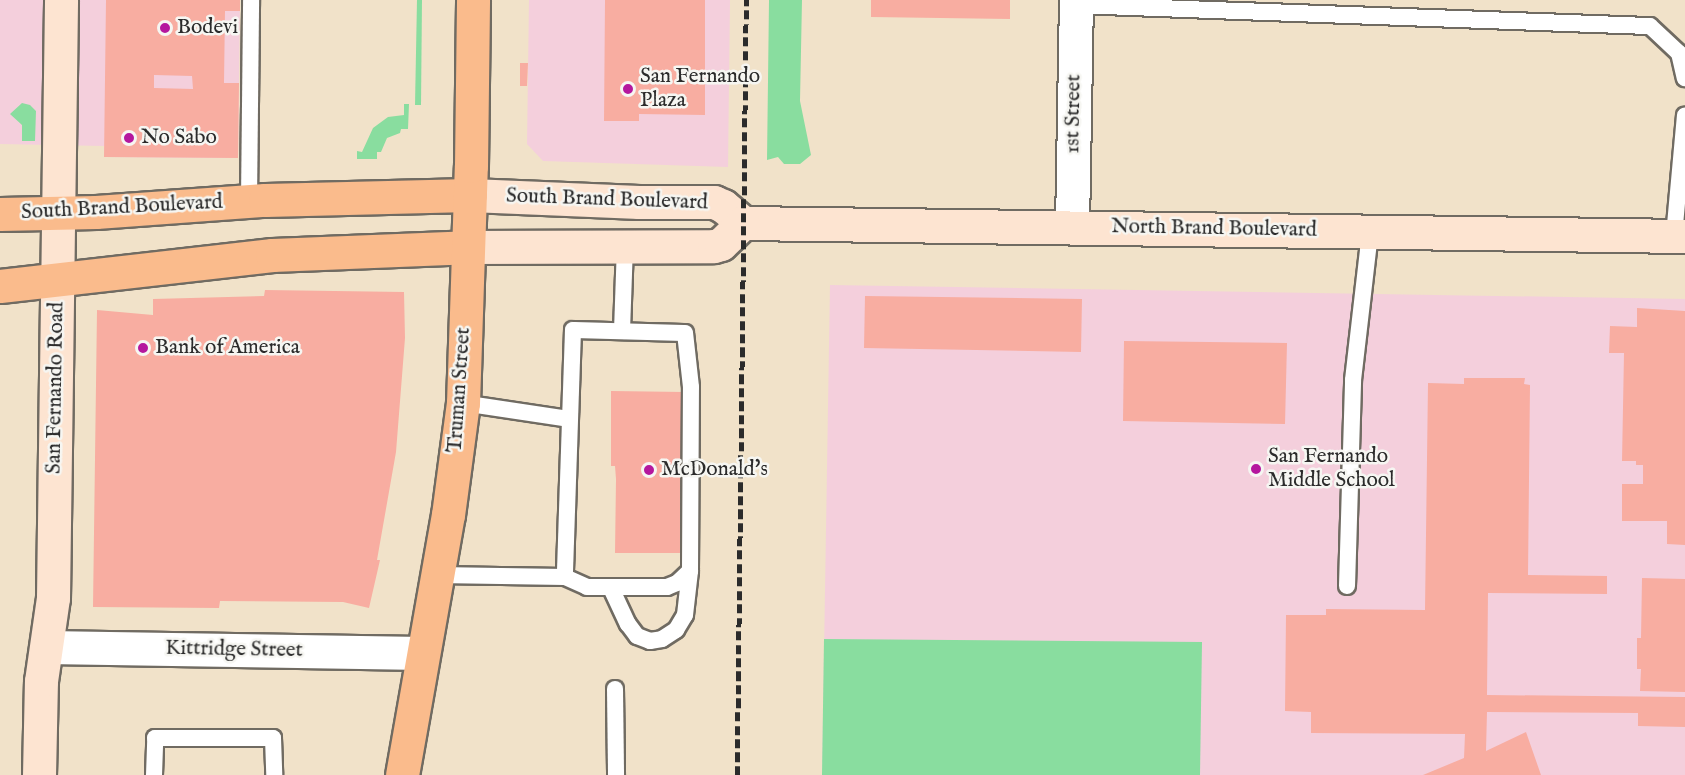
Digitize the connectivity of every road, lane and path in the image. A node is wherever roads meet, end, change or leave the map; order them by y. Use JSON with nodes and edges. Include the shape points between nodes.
{"nodes":[{"id":1,"x":61,"y":0,"type":"edge"},
{"id":2,"x":251,"y":0,"type":"edge"},
{"id":3,"x":473,"y":0,"type":"edge"},
{"id":4,"x":1076,"y":3,"type":"edge"},
{"id":5,"x":1358,"y":8,"type":"edge"},
{"id":6,"x":1685,"y":78,"type":"edge"},
{"id":7,"x":1685,"y":116,"type":"edge"},
{"id":8,"x":470,"y":195,"type":"junction"},
{"id":9,"x":249,"y":201,"type":"junction"},
{"id":10,"x":56,"y":212,"type":"junction"},
{"id":11,"x":0,"y":214,"type":"edge"},
{"id":12,"x":743,"y":223,"type":"junction"},
{"id":13,"x":1071,"y":227,"type":"junction"},
{"id":14,"x":1370,"y":232,"type":"junction"},
{"id":15,"x":1679,"y":236,"type":"edge"},
{"id":16,"x":467,"y":247,"type":"junction"},
{"id":17,"x":625,"y":247,"type":"junction"},
{"id":18,"x":57,"y":279,"type":"junction"},
{"id":19,"x":0,"y":286,"type":"edge"},
{"id":20,"x":622,"y":331,"type":"junction"},
{"id":21,"x":463,"y":403,"type":"junction"},
{"id":22,"x":569,"y":419,"type":"junction"},
{"id":23,"x":690,"y":571,"type":"junction"},
{"id":24,"x":437,"y":575,"type":"junction"},
{"id":25,"x":565,"y":576,"type":"junction"},
{"id":26,"x":1347,"y":586,"type":"dead end"},
{"id":27,"x":611,"y":588,"type":"junction"},
{"id":28,"x":47,"y":647,"type":"junction"},
{"id":29,"x":422,"y":653,"type":"junction"},
{"id":30,"x":615,"y":689,"type":"dead end"},
{"id":31,"x":39,"y":775,"type":"edge"},
{"id":32,"x":154,"y":775,"type":"edge"},
{"id":33,"x":274,"y":775,"type":"edge"},
{"id":34,"x":402,"y":775,"type":"edge"},
{"id":35,"x":616,"y":775,"type":"edge"}],
"edges":[{"from":1,"to":10,"type":"street","name":"San Fernando Road"},
{"from":2,"to":9,"type":"lane"},
{"from":3,"to":8,"type":"main road","name":"Truman Street"},
{"from":4,"to":5,"type":"lane"},
{"from":4,"to":13,"type":"street","name":"1st Street"},
{"from":5,"to":6,"type":"lane","via":[[1650,26],[1679,53]]},
{"from":7,"to":15,"type":"lane"},
{"from":8,"to":9,"type":"main road","name":"South Brand Boulevard"},
{"from":8,"to":12,"type":"street","name":"South Brand Boulevard","via":[[714,202]]},
{"from":8,"to":16,"type":"main road","name":"Truman Street"},
{"from":9,"to":10,"type":"main road","name":"South Brand Boulevard"},
{"from":10,"to":11,"type":"main road","name":"South Brand Boulevard"},
{"from":10,"to":18,"type":"street","name":"San Fernando Road"},
{"from":12,"to":13,"type":"street","name":"North Brand Boulevard"},
{"from":12,"to":17,"type":"street","name":"South Brand Boulevard","via":[[714,246]]},
{"from":13,"to":14,"type":"street","name":"North Brand Boulevard"},
{"from":14,"to":15,"type":"street","name":"North Brand Boulevard"},
{"from":14,"to":26,"type":"lane","via":[[1353,380]]},
{"from":16,"to":17,"type":"street","name":"South Brand Boulevard"},
{"from":16,"to":18,"type":"main road","name":"South Brand Boulevard","via":[[272,255]]},
{"from":16,"to":21,"type":"main road","name":"Truman Street"},
{"from":17,"to":20,"type":"lane"},
{"from":18,"to":19,"type":"main road","name":"South Brand Boulevard"},
{"from":18,"to":28,"type":"street","name":"San Fernando Road","via":[[53,598]]},
{"from":20,"to":22,"type":"lane","via":[[573,330]]},
{"from":20,"to":23,"type":"lane","via":[[686,333],[691,387]]},
{"from":21,"to":22,"type":"lane"},
{"from":21,"to":24,"type":"main road","name":"Truman Street"},
{"from":22,"to":25,"type":"lane"},
{"from":23,"to":27,"type":"lane","via":[[667,587]]},
{"from":23,"to":27,"type":"lane","via":[[685,615],[675,630],[662,639],[650,641],[637,636]]},
{"from":24,"to":25,"type":"lane"},
{"from":24,"to":29,"type":"main road","name":"Truman Street"},
{"from":25,"to":27,"type":"lane","via":[[587,587]]},
{"from":28,"to":29,"type":"street","name":"Kittridge Street"},
{"from":28,"to":31,"type":"street","name":"San Fernando Road","via":[[41,681]]},
{"from":29,"to":34,"type":"main road","name":"Truman Street"},
{"from":30,"to":35,"type":"lane"},
{"from":32,"to":33,"type":"lane","via":[[155,738],[273,738]]}]}
